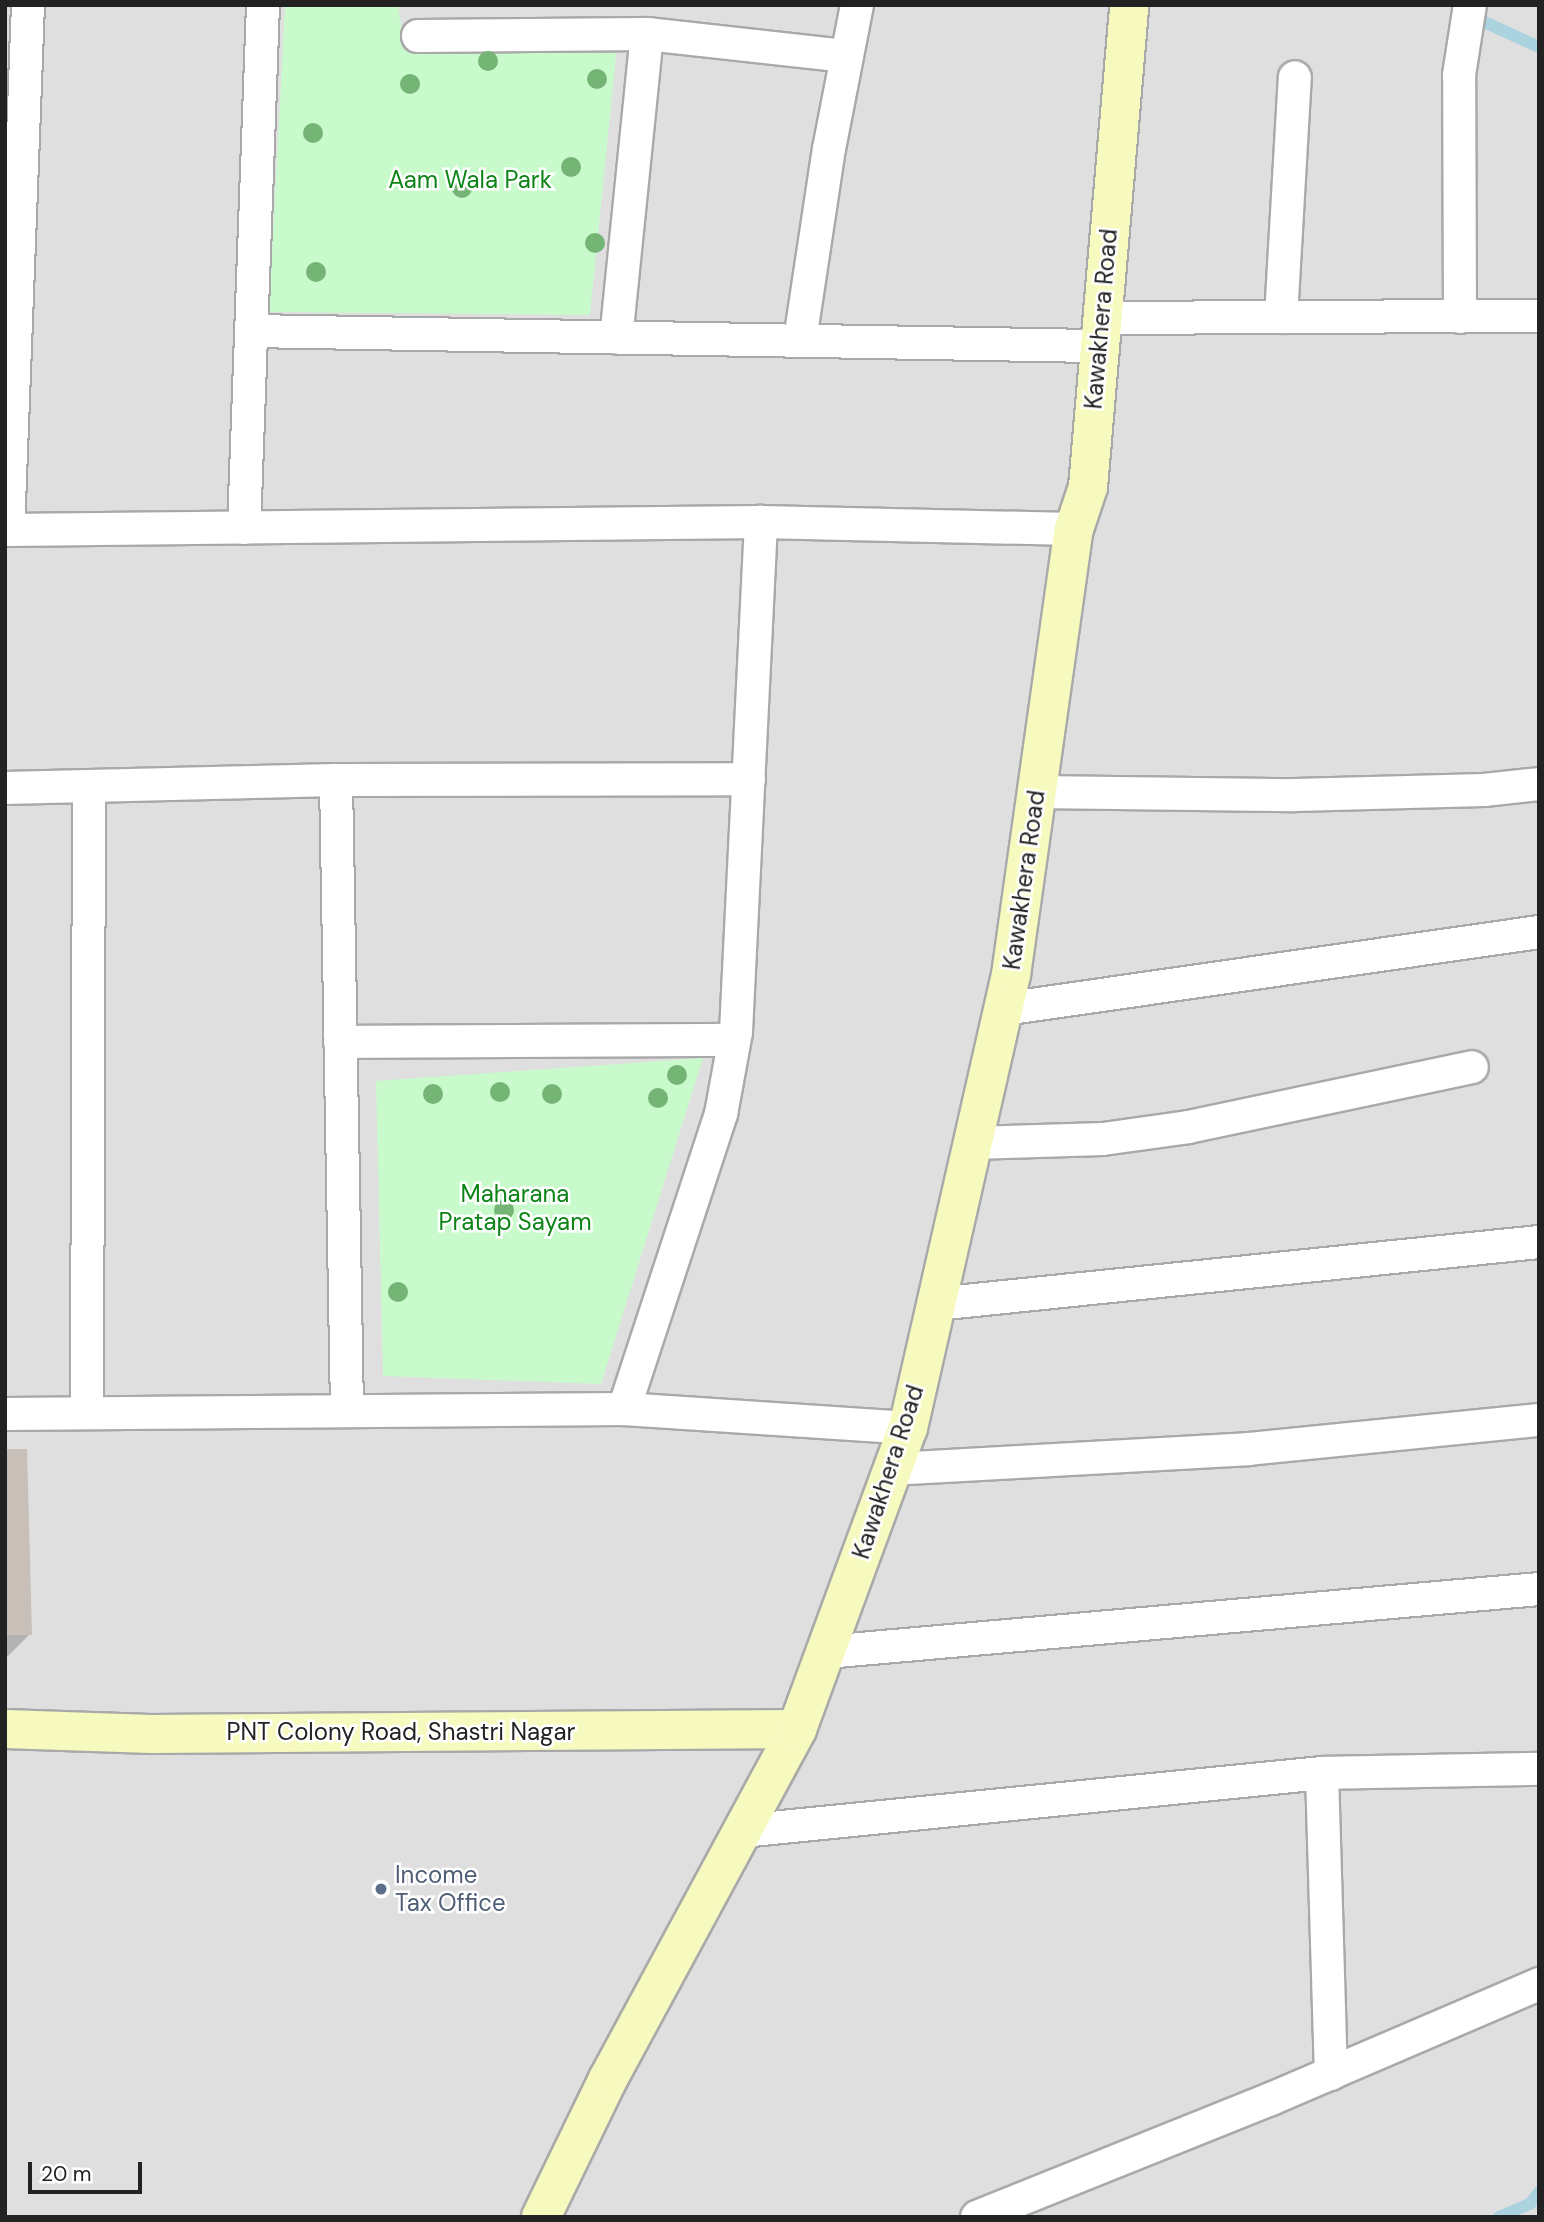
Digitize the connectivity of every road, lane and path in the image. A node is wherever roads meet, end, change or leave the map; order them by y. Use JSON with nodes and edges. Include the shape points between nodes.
{"nodes":[{"id":1,"x":28,"y":5,"type":"edge"},
{"id":2,"x":262,"y":5,"type":"edge"},
{"id":3,"x":857,"y":5,"type":"edge"},
{"id":4,"x":1129,"y":5,"type":"edge"},
{"id":5,"x":1468,"y":15,"type":"edge"},
{"id":6,"x":647,"y":34,"type":"junction"},
{"id":7,"x":418,"y":36,"type":"dead end"},
{"id":8,"x":847,"y":56,"type":"junction"},
{"id":9,"x":1295,"y":77,"type":"dead end"},
{"id":10,"x":13,"y":278,"type":"edge"},
{"id":11,"x":1539,"y":316,"type":"edge"},
{"id":12,"x":1281,"y":317,"type":"junction"},
{"id":13,"x":1460,"y":317,"type":"junction"},
{"id":14,"x":251,"y":331,"type":"junction"},
{"id":15,"x":1099,"y":332,"type":"junction"},
{"id":16,"x":616,"y":337,"type":"junction"},
{"id":17,"x":800,"y":340,"type":"junction"},
{"id":18,"x":761,"y":522,"type":"junction"},
{"id":19,"x":244,"y":528,"type":"junction"},
{"id":20,"x":1073,"y":529,"type":"junction"},
{"id":21,"x":6,"y":530,"type":"edge"},
{"id":22,"x":749,"y":779,"type":"junction"},
{"id":23,"x":336,"y":780,"type":"junction"},
{"id":24,"x":1539,"y":784,"type":"edge"},
{"id":25,"x":89,"y":787,"type":"junction"},
{"id":26,"x":5,"y":788,"type":"edge"},
{"id":27,"x":1036,"y":792,"type":"junction"},
{"id":28,"x":1539,"y":932,"type":"edge"},
{"id":29,"x":1004,"y":1009,"type":"junction"},
{"id":30,"x":734,"y":1040,"type":"junction"},
{"id":31,"x":340,"y":1042,"type":"junction"},
{"id":32,"x":1472,"y":1067,"type":"dead end"},
{"id":33,"x":973,"y":1143,"type":"junction"},
{"id":34,"x":1539,"y":1242,"type":"edge"},
{"id":35,"x":936,"y":1304,"type":"junction"},
{"id":36,"x":347,"y":1408,"type":"junction"},
{"id":37,"x":624,"y":1409,"type":"junction"},
{"id":38,"x":87,"y":1411,"type":"junction"},
{"id":39,"x":5,"y":1415,"type":"edge"},
{"id":40,"x":1539,"y":1420,"type":"edge"},
{"id":41,"x":908,"y":1428,"type":"junction"},
{"id":42,"x":893,"y":1469,"type":"junction"},
{"id":43,"x":1539,"y":1590,"type":"edge"},
{"id":44,"x":826,"y":1652,"type":"junction"},
{"id":45,"x":5,"y":1729,"type":"edge"},
{"id":46,"x":797,"y":1729,"type":"junction"},
{"id":47,"x":1539,"y":1769,"type":"edge"},
{"id":48,"x":1322,"y":1773,"type":"junction"},
{"id":49,"x":743,"y":1831,"type":"junction"},
{"id":50,"x":1539,"y":1984,"type":"edge"},
{"id":51,"x":1331,"y":2074,"type":"junction"},
{"id":52,"x":541,"y":2217,"type":"edge"},
{"id":53,"x":977,"y":2217,"type":"edge"}],
"edges":[{"from":1,"to":10,"type":"street"},
{"from":2,"to":14,"type":"street"},
{"from":3,"to":8,"type":"street"},
{"from":4,"to":15,"type":"street","name":"Kawakhera Road"},
{"from":5,"to":13,"type":"street","via":[[1459,75]]},
{"from":6,"to":7,"type":"street"},
{"from":6,"to":8,"type":"street"},
{"from":6,"to":16,"type":"street"},
{"from":8,"to":17,"type":"street"},
{"from":9,"to":12,"type":"street"},
{"from":10,"to":21,"type":"street"},
{"from":11,"to":13,"type":"street"},
{"from":12,"to":13,"type":"street"},
{"from":12,"to":15,"type":"street"},
{"from":14,"to":16,"type":"street"},
{"from":14,"to":19,"type":"street"},
{"from":15,"to":17,"type":"street"},
{"from":15,"to":20,"type":"street","name":"Kawakhera Road","via":[[1088,486]]},
{"from":16,"to":17,"type":"street"},
{"from":18,"to":19,"type":"street"},
{"from":18,"to":20,"type":"street"},
{"from":18,"to":22,"type":"street"},
{"from":19,"to":21,"type":"street"},
{"from":20,"to":27,"type":"street","name":"Kawakhera Road"},
{"from":22,"to":23,"type":"street"},
{"from":22,"to":30,"type":"street"},
{"from":23,"to":25,"type":"street"},
{"from":23,"to":31,"type":"street"},
{"from":24,"to":27,"type":"street","via":[[1484,790],[1295,795]]},
{"from":25,"to":26,"type":"street"},
{"from":25,"to":38,"type":"street"},
{"from":27,"to":29,"type":"street","name":"Kawakhera Road"},
{"from":28,"to":29,"type":"street"},
{"from":29,"to":33,"type":"street","name":"Kawakhera Road"},
{"from":30,"to":31,"type":"street"},
{"from":30,"to":37,"type":"street","via":[[720,1114]]},
{"from":31,"to":36,"type":"street"},
{"from":32,"to":33,"type":"street","via":[[1188,1127],[1103,1139]]},
{"from":33,"to":35,"type":"street","name":"Kawakhera Road"},
{"from":34,"to":35,"type":"street"},
{"from":35,"to":41,"type":"street","name":"Kawakhera Road"},
{"from":36,"to":37,"type":"street"},
{"from":36,"to":38,"type":"street"},
{"from":37,"to":41,"type":"street"},
{"from":38,"to":39,"type":"street"},
{"from":40,"to":42,"type":"street","via":[[1248,1449]]},
{"from":41,"to":42,"type":"street","name":"Kawakhera Road"},
{"from":42,"to":44,"type":"street","name":"Kawakhera Road"},
{"from":43,"to":44,"type":"street"},
{"from":44,"to":46,"type":"street","name":"Kawakhera Road"},
{"from":45,"to":46,"type":"street","name":"PNT Colony Road, Shastri Nagar","via":[[151,1734]]},
{"from":46,"to":49,"type":"street","name":"Kawakhera Road"},
{"from":47,"to":48,"type":"street"},
{"from":48,"to":49,"type":"street"},
{"from":48,"to":51,"type":"street"},
{"from":49,"to":52,"type":"street","name":"Kawakhera Road","via":[[608,2079]]},
{"from":50,"to":51,"type":"street"},
{"from":51,"to":53,"type":"street"}]}
